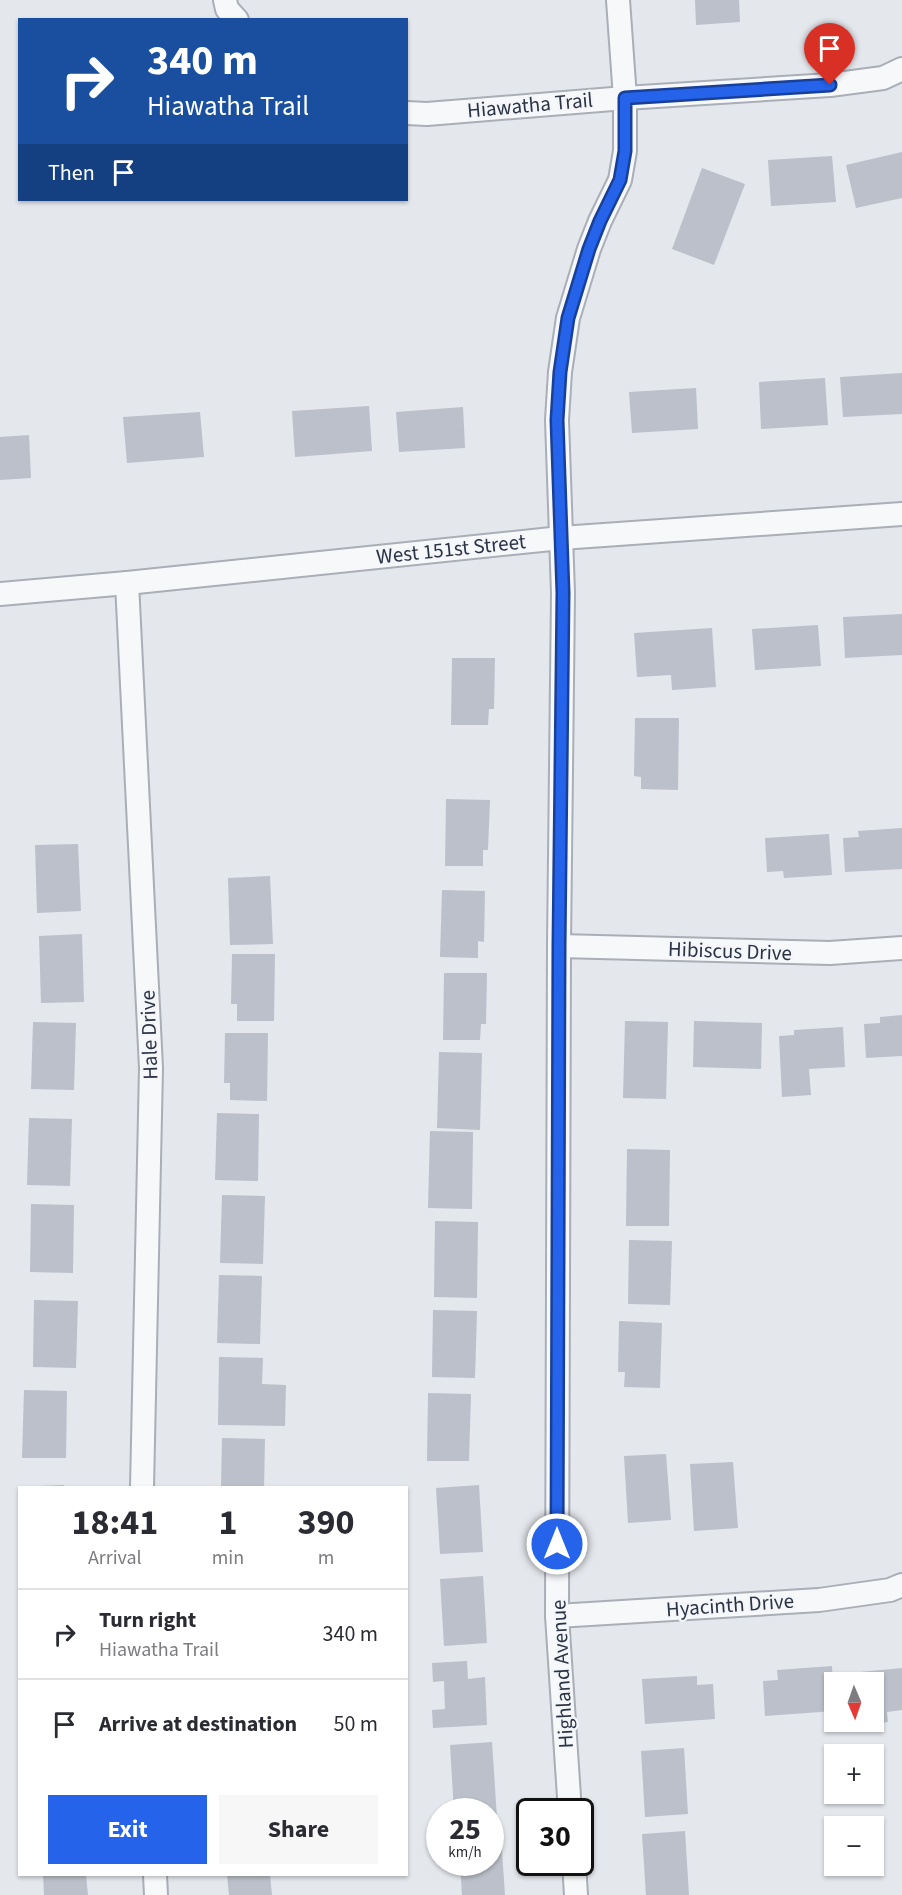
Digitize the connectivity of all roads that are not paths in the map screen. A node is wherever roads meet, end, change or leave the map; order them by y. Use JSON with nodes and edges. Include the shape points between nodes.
{"nodes":[{"id":1,"x":225,"y":0,"type":"edge"},
{"id":2,"x":618,"y":0,"type":"edge"},
{"id":3,"x":235,"y":18,"type":"edge"},
{"id":4,"x":902,"y":69,"type":"edge"},
{"id":5,"x":625,"y":98,"type":"junction"},
{"id":6,"x":408,"y":113,"type":"edge"},
{"id":7,"x":902,"y":514,"type":"edge"},
{"id":8,"x":561,"y":538,"type":"junction"},
{"id":9,"x":127,"y":583,"type":"junction"},
{"id":10,"x":0,"y":594,"type":"edge"},
{"id":11,"x":559,"y":946,"type":"junction"},
{"id":12,"x":902,"y":948,"type":"edge"},
{"id":13,"x":142,"y":1486,"type":"edge"},
{"id":14,"x":902,"y":1585,"type":"edge"},
{"id":15,"x":557,"y":1616,"type":"junction"},
{"id":16,"x":569,"y":1798,"type":"edge"},
{"id":17,"x":155,"y":1876,"type":"edge"},
{"id":18,"x":575,"y":1876,"type":"edge"},
{"id":19,"x":156,"y":1895,"type":"edge"},
{"id":20,"x":576,"y":1895,"type":"edge"}],
"edges":[{"from":1,"to":3,"type":"street"},
{"from":2,"to":5,"type":"street","name":"Highland Avenue"},
{"from":4,"to":5,"type":"street","name":"Hiawatha Trail","via":[[883,78],[830,85]]},
{"from":5,"to":6,"type":"street","name":"Hiawatha Trail"},
{"from":5,"to":8,"type":"street","name":"Highland Avenue","via":[[625,151],[620,180],[589,249],[568,318],[560,372],[557,420]]},
{"from":7,"to":8,"type":"street","name":"West 151st Street"},
{"from":8,"to":9,"type":"street","name":"West 151st Street"},
{"from":8,"to":11,"type":"street","name":"Highland Avenue"},
{"from":9,"to":10,"type":"street","name":"West 151st Street"},
{"from":9,"to":13,"type":"street","name":"Hale Drive","via":[[151,1068]]},
{"from":11,"to":12,"type":"street","name":"Hibiscus Drive","via":[[830,953]]},
{"from":11,"to":15,"type":"street","name":"Highland Avenue"},
{"from":14,"to":15,"type":"street","name":"Hyacinth Drive","via":[[819,1600]]},
{"from":15,"to":16,"type":"street","name":"Highland Avenue"},
{"from":17,"to":19,"type":"street"},
{"from":18,"to":20,"type":"street"}]}
